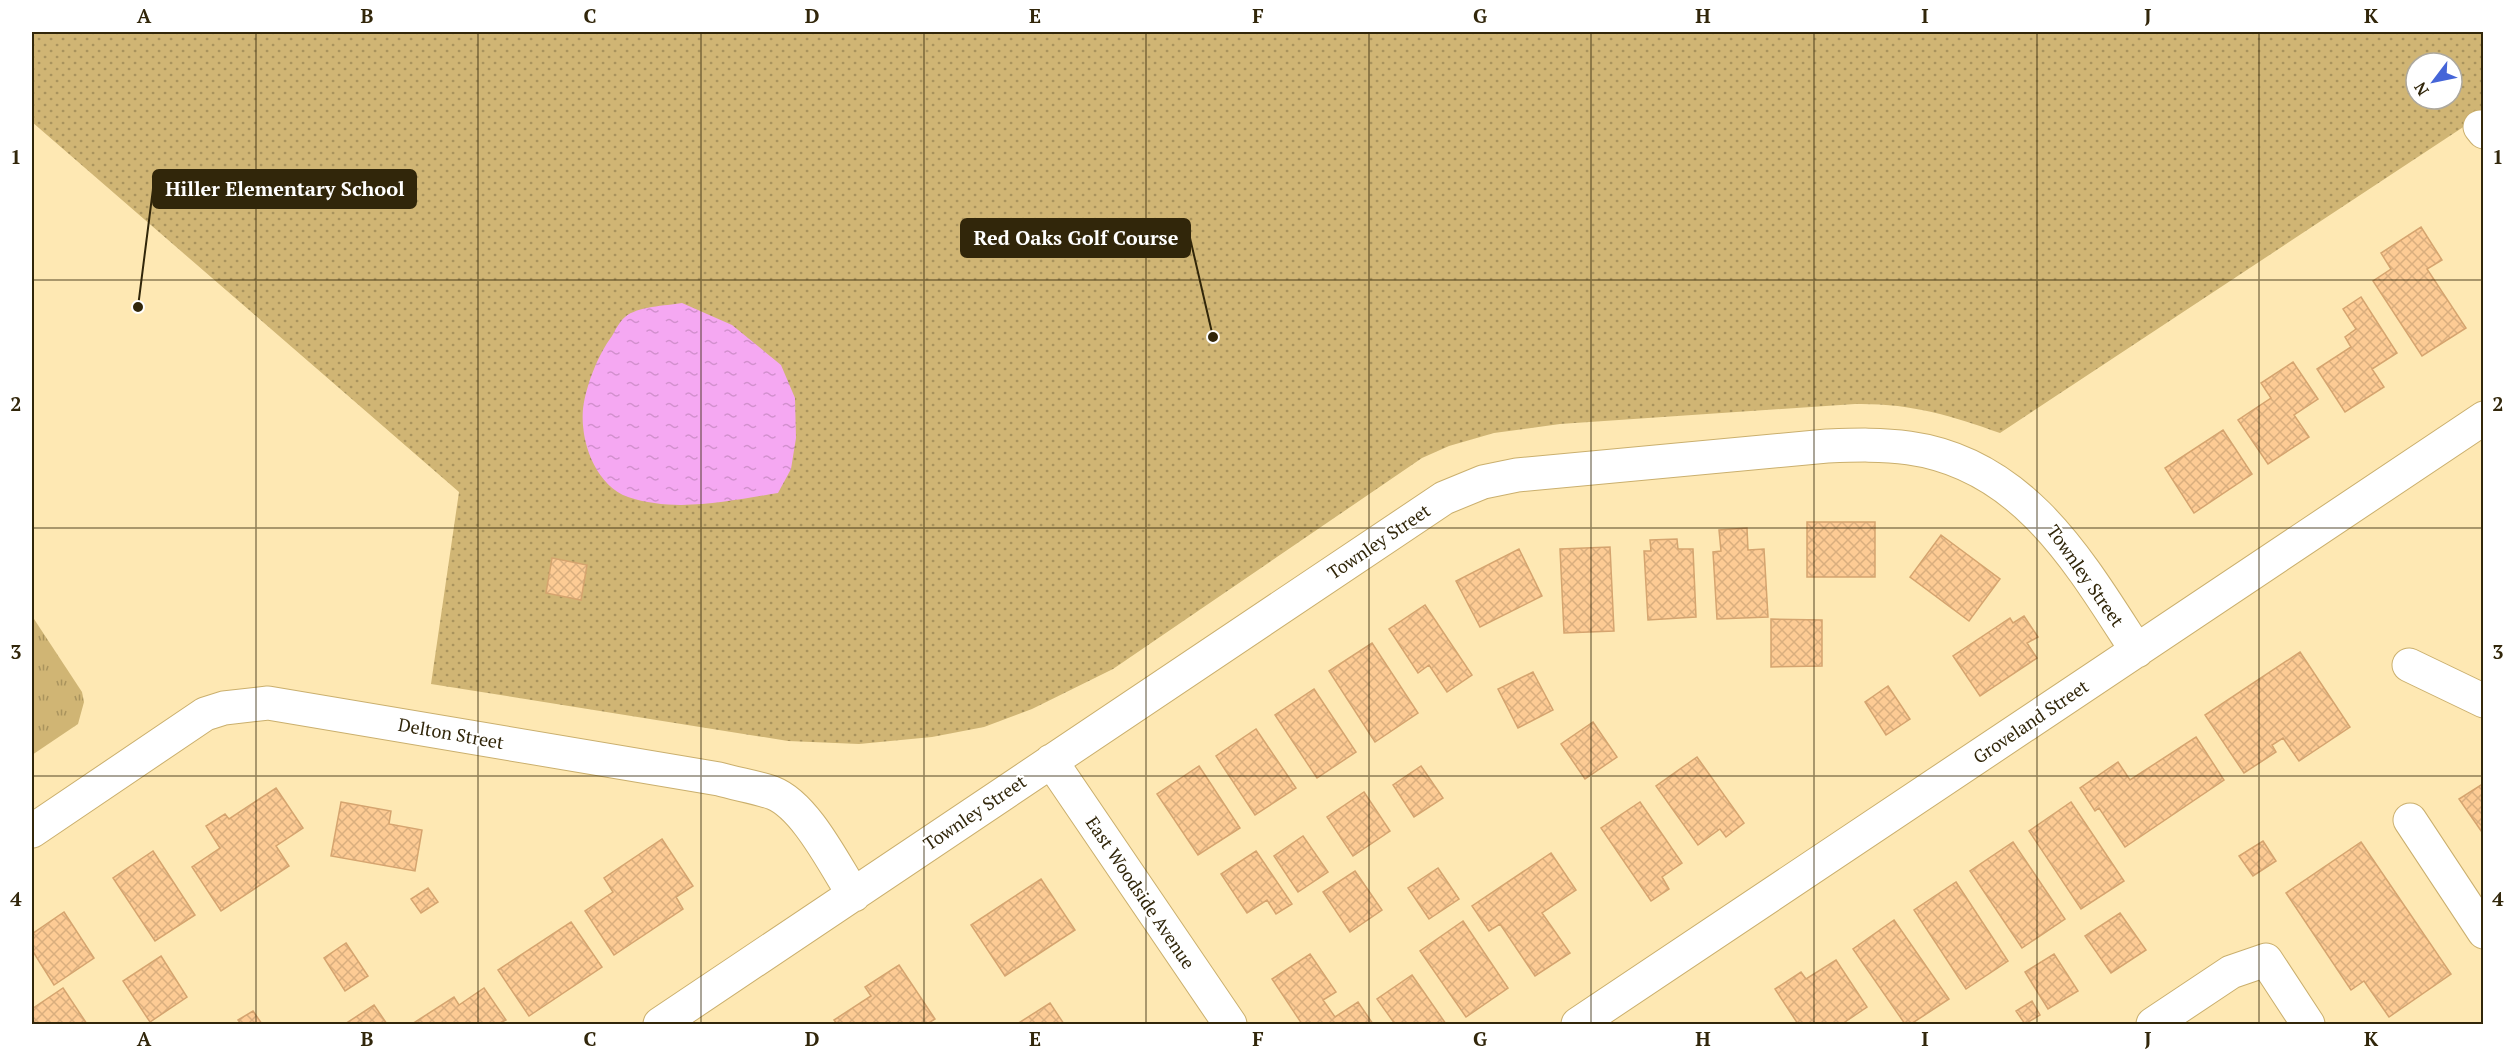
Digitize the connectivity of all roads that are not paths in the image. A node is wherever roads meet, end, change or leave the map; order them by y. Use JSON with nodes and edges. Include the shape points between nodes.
{"nodes":[{"id":1,"x":2484,"y":418,"type":"edge"},
{"id":2,"x":2137,"y":651,"type":"junction"},
{"id":3,"x":2409,"y":665,"type":"dead end"},
{"id":4,"x":2484,"y":701,"type":"edge"},
{"id":5,"x":1051,"y":761,"type":"junction"},
{"id":6,"x":2410,"y":820,"type":"dead end"},
{"id":7,"x":32,"y":831,"type":"edge"},
{"id":8,"x":854,"y":895,"type":"junction"},
{"id":9,"x":2484,"y":932,"type":"edge"},
{"id":10,"x":660,"y":1024,"type":"edge"},
{"id":11,"x":1230,"y":1024,"type":"edge"},
{"id":12,"x":1578,"y":1024,"type":"edge"},
{"id":13,"x":2153,"y":1024,"type":"edge"},
{"id":14,"x":2308,"y":1024,"type":"edge"}],
"edges":[{"from":1,"to":2,"type":"street","name":"Groveland Street"},
{"from":2,"to":5,"type":"street","name":"Townley Street","via":[[2045,521],[1981,472],[1946,457],[1911,448],[1861,444],[1516,475],[1483,482],[1444,498]]},
{"from":2,"to":12,"type":"street","name":"Groveland Street"},
{"from":3,"to":4,"type":"street"},
{"from":5,"to":8,"type":"street","name":"Townley Street"},
{"from":5,"to":11,"type":"street","name":"East Woodside Avenue"},
{"from":6,"to":9,"type":"street"},
{"from":7,"to":8,"type":"street","name":"Delton Street","via":[[205,714],[268,703],[719,779],[775,794],[810,827]]},
{"from":8,"to":10,"type":"street","name":"Townley Street"},
{"from":13,"to":14,"type":"street","via":[[2231,972],[2266,960]]}]}
